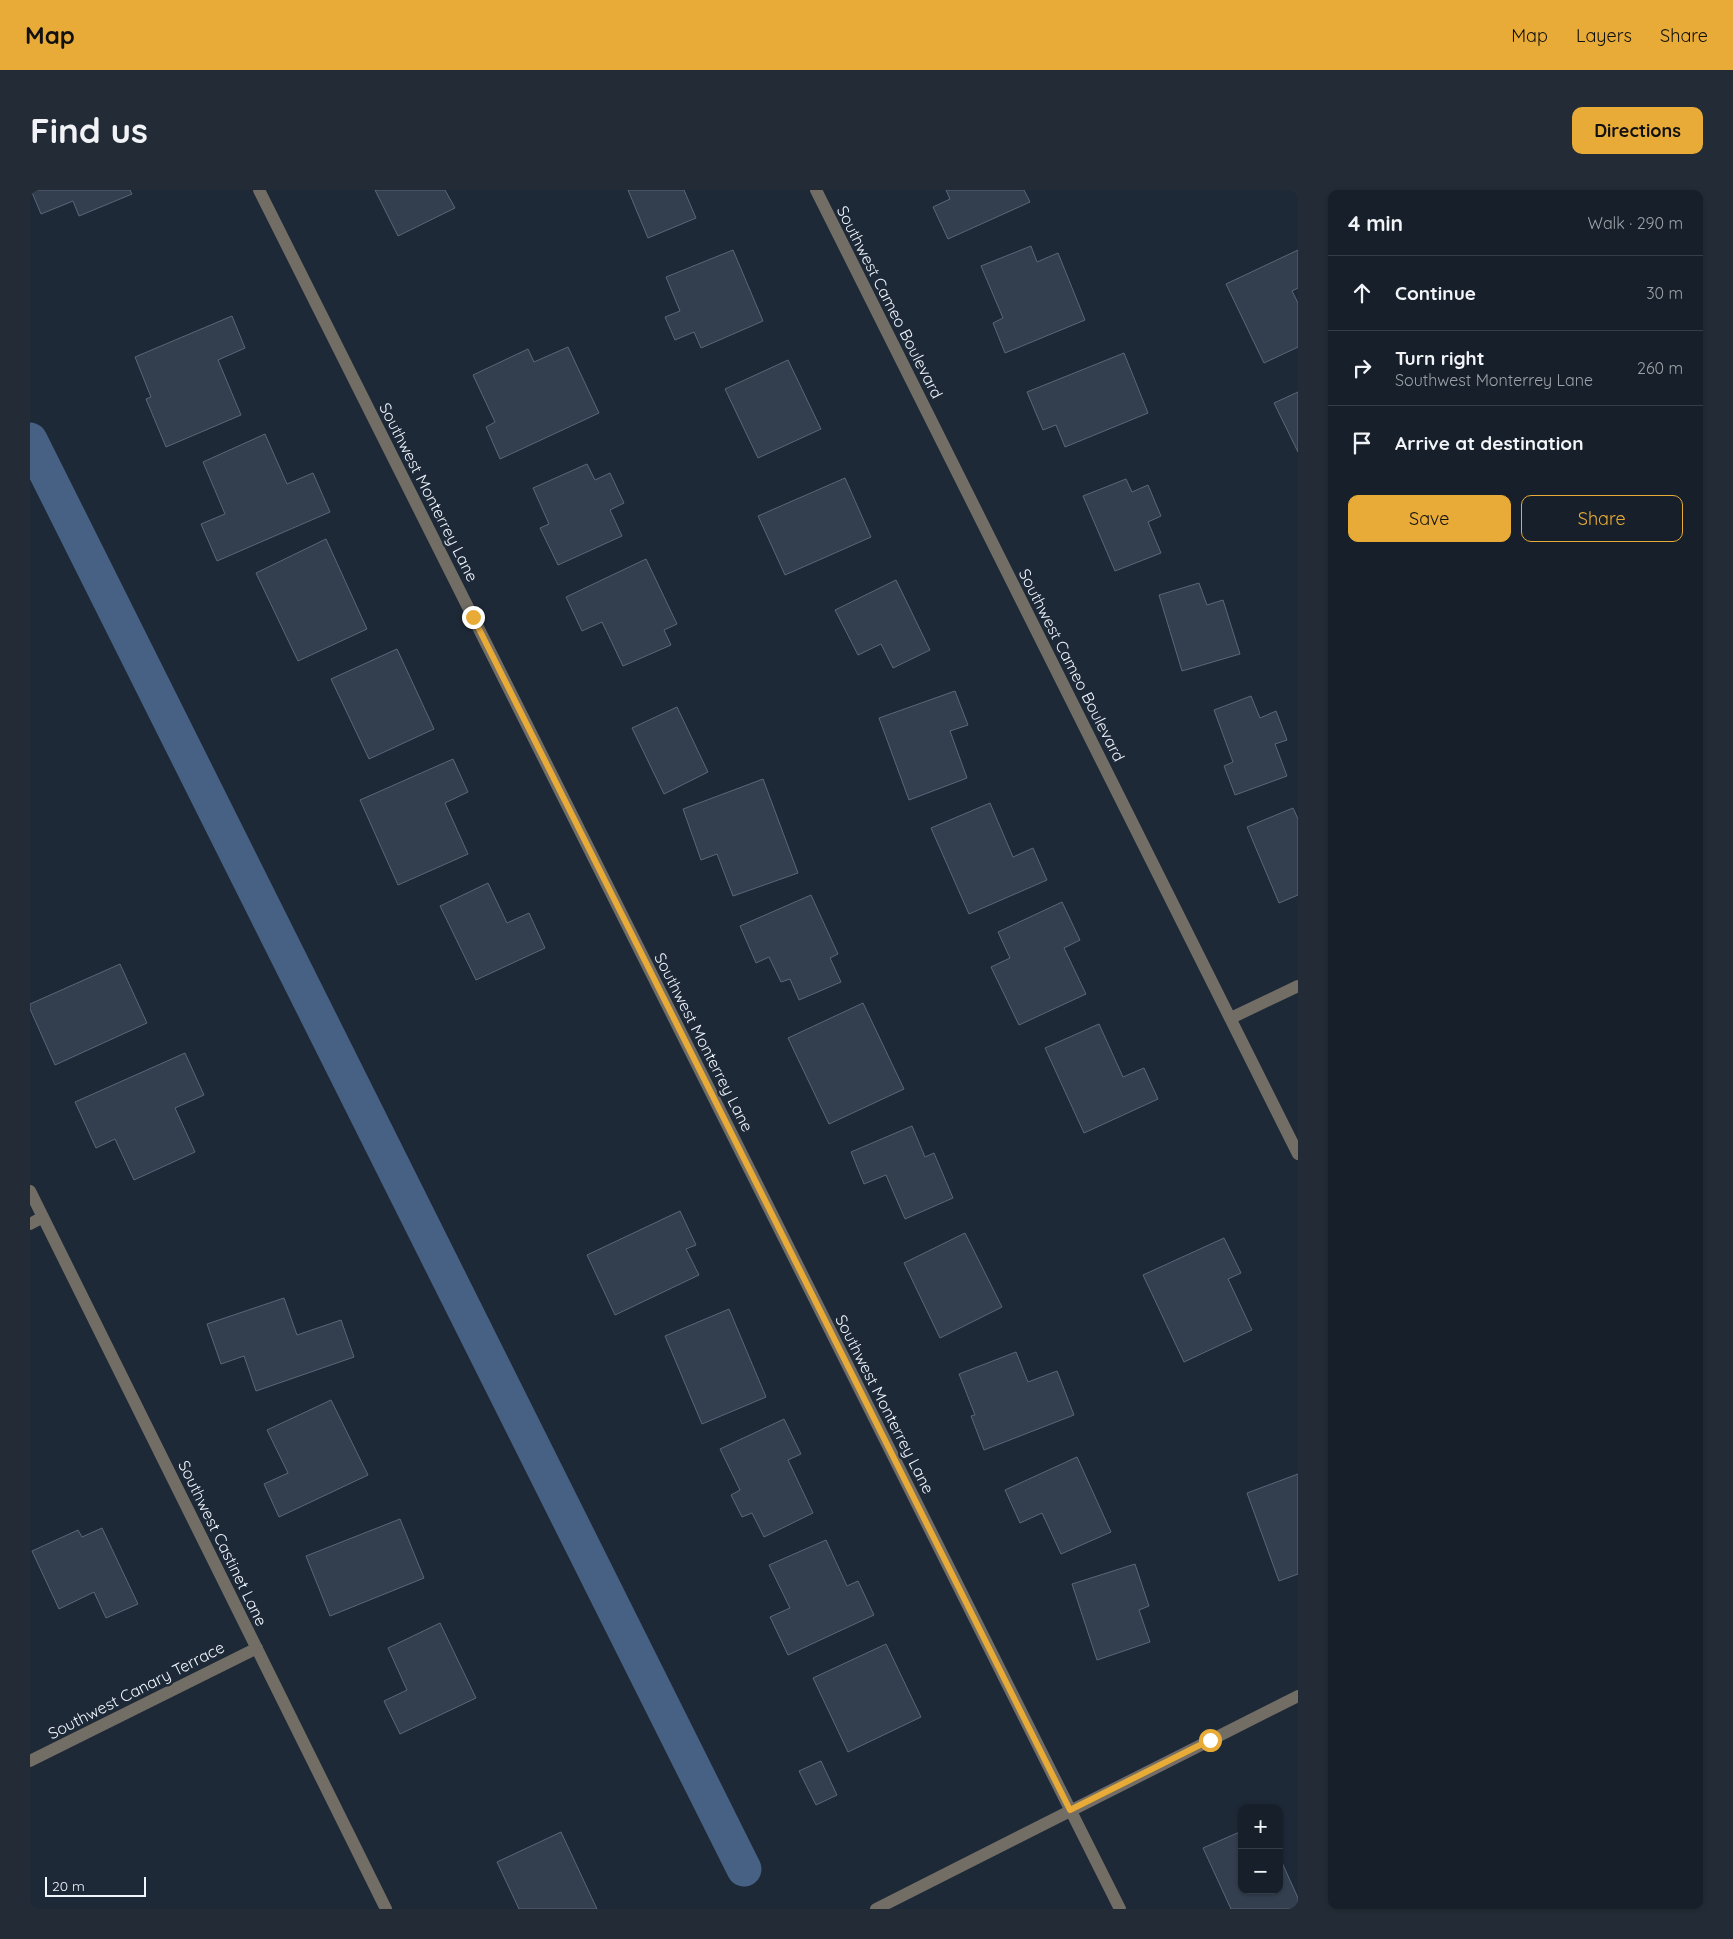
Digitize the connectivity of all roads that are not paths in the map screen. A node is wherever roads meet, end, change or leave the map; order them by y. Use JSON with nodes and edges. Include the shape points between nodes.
{"nodes":[{"id":1,"x":259,"y":190,"type":"edge"},
{"id":2,"x":816,"y":190,"type":"edge"},
{"id":3,"x":1298,"y":986,"type":"edge"},
{"id":4,"x":1231,"y":1018,"type":"junction"},
{"id":5,"x":1298,"y":1154,"type":"edge"},
{"id":6,"x":30,"y":1191,"type":"edge"},
{"id":7,"x":43,"y":1217,"type":"junction"},
{"id":8,"x":30,"y":1224,"type":"edge"},
{"id":9,"x":257,"y":1648,"type":"junction"},
{"id":10,"x":1298,"y":1696,"type":"edge"},
{"id":11,"x":30,"y":1761,"type":"edge"},
{"id":12,"x":1070,"y":1810,"type":"junction"},
{"id":13,"x":386,"y":1909,"type":"edge"},
{"id":14,"x":876,"y":1909,"type":"edge"},
{"id":15,"x":1120,"y":1909,"type":"edge"}],
"edges":[{"from":1,"to":12,"type":"street","name":"Southwest Monterrey Lane"},
{"from":2,"to":4,"type":"street","name":"Southwest Cameo Boulevard"},
{"from":3,"to":4,"type":"street"},
{"from":4,"to":5,"type":"street","name":"Southwest Cameo Boulevard"},
{"from":6,"to":7,"type":"street","name":"Southwest Castinet Lane"},
{"from":7,"to":8,"type":"street"},
{"from":7,"to":9,"type":"street","name":"Southwest Castinet Lane"},
{"from":9,"to":11,"type":"street","name":"Southwest Canary Terrace"},
{"from":9,"to":13,"type":"street","name":"Southwest Castinet Lane"},
{"from":10,"to":12,"type":"street"},
{"from":12,"to":14,"type":"street"},
{"from":12,"to":15,"type":"street","name":"Southwest Monterrey Lane"}]}
